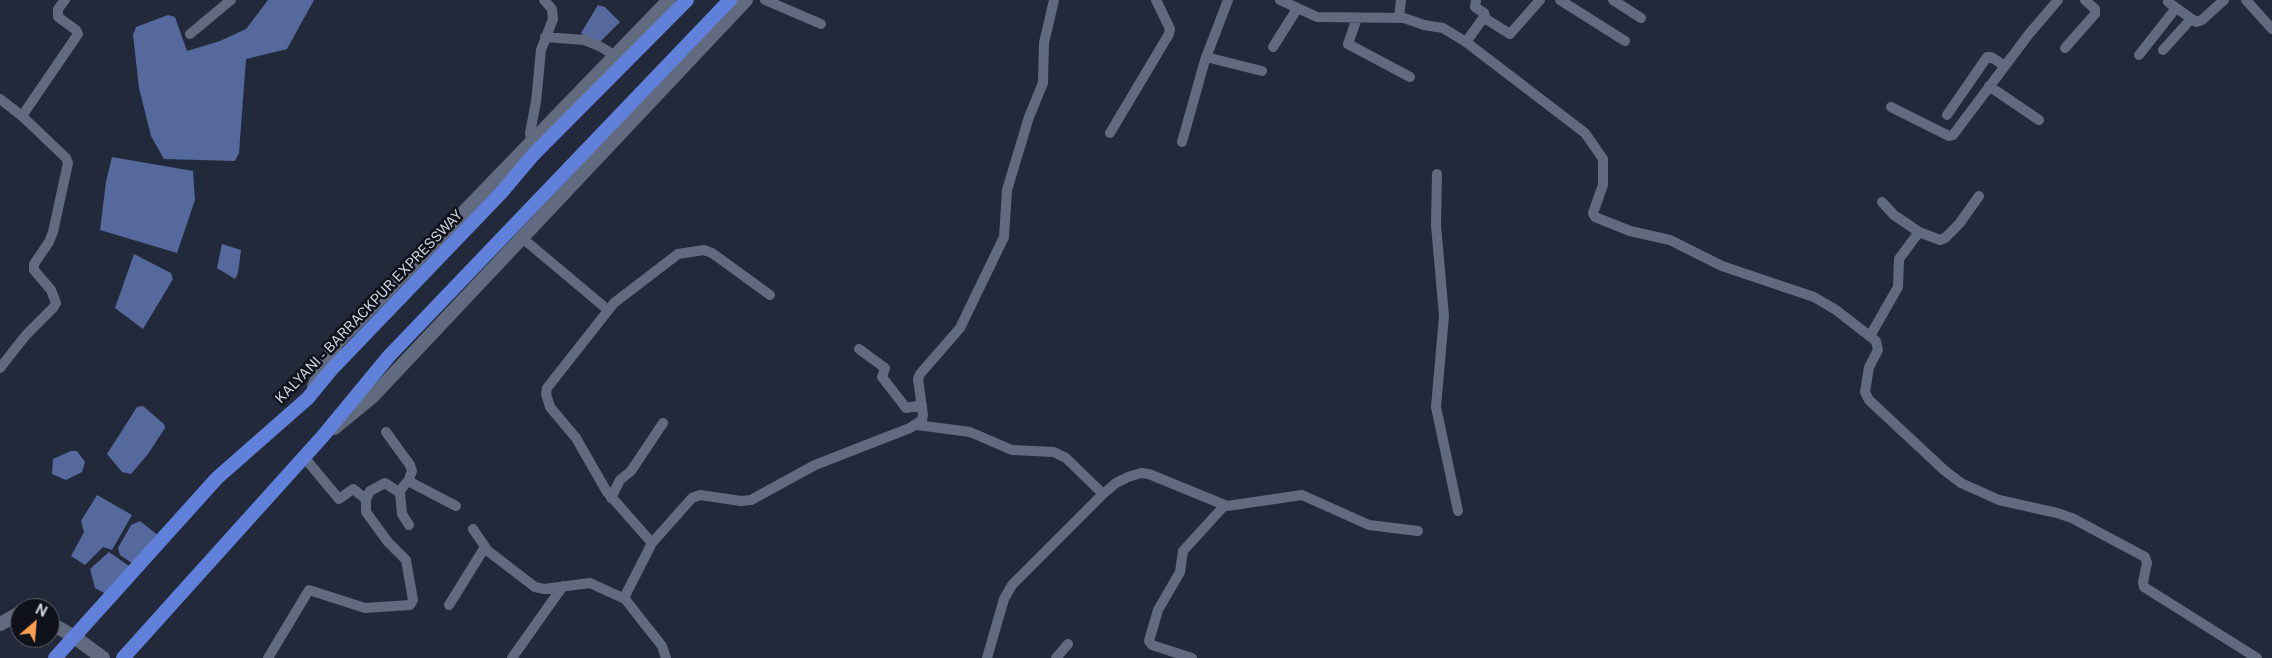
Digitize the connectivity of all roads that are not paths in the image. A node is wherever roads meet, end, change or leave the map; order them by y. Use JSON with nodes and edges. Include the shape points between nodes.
{"nodes":[{"id":1,"x":65,"y":0,"type":"edge"},
{"id":2,"x":231,"y":0,"type":"edge"},
{"id":3,"x":544,"y":0,"type":"edge"},
{"id":4,"x":669,"y":0,"type":"edge"},
{"id":5,"x":687,"y":0,"type":"edge"},
{"id":6,"x":730,"y":0,"type":"edge"},
{"id":7,"x":746,"y":0,"type":"edge"},
{"id":8,"x":765,"y":0,"type":"edge"},
{"id":9,"x":1054,"y":0,"type":"edge"},
{"id":10,"x":1156,"y":0,"type":"edge"},
{"id":11,"x":1228,"y":0,"type":"edge"},
{"id":12,"x":1401,"y":0,"type":"edge"},
{"id":13,"x":1476,"y":0,"type":"edge"},
{"id":14,"x":1540,"y":0,"type":"edge"},
{"id":15,"x":1560,"y":0,"type":"edge"},
{"id":16,"x":1613,"y":0,"type":"edge"},
{"id":17,"x":2058,"y":0,"type":"edge"},
{"id":18,"x":2085,"y":0,"type":"edge"},
{"id":19,"x":2224,"y":0,"type":"edge"},
{"id":20,"x":2246,"y":0,"type":"edge"},
{"id":21,"x":1284,"y":1,"type":"edge"},
{"id":22,"x":1297,"y":9,"type":"junction"},
{"id":23,"x":1484,"y":16,"type":"junction"},
{"id":24,"x":1357,"y":18,"type":"junction"},
{"id":25,"x":1399,"y":18,"type":"junction"},
{"id":26,"x":1641,"y":18,"type":"dead end"},
{"id":27,"x":2191,"y":19,"type":"junction"},
{"id":28,"x":821,"y":24,"type":"dead end"},
{"id":29,"x":2271,"y":25,"type":"edge"},
{"id":30,"x":190,"y":34,"type":"dead end"},
{"id":31,"x":545,"y":37,"type":"junction"},
{"id":32,"x":1625,"y":41,"type":"dead end"},
{"id":33,"x":1466,"y":42,"type":"junction"},
{"id":34,"x":1273,"y":47,"type":"dead end"},
{"id":35,"x":2065,"y":48,"type":"dead end"},
{"id":36,"x":2163,"y":50,"type":"dead end"},
{"id":37,"x":614,"y":55,"type":"junction"},
{"id":38,"x":2139,"y":55,"type":"dead end"},
{"id":39,"x":1206,"y":57,"type":"junction"},
{"id":40,"x":2005,"y":66,"type":"junction"},
{"id":41,"x":1262,"y":71,"type":"dead end"},
{"id":42,"x":1410,"y":78,"type":"dead end"},
{"id":43,"x":1989,"y":86,"type":"junction"},
{"id":44,"x":0,"y":99,"type":"edge"},
{"id":45,"x":1891,"y":107,"type":"dead end"},
{"id":46,"x":1947,"y":115,"type":"dead end"},
{"id":47,"x":22,"y":116,"type":"junction"},
{"id":48,"x":2039,"y":120,"type":"dead end"},
{"id":49,"x":1110,"y":133,"type":"dead end"},
{"id":50,"x":1182,"y":142,"type":"dead end"},
{"id":51,"x":532,"y":144,"type":"junction"},
{"id":52,"x":1437,"y":174,"type":"dead end"},
{"id":53,"x":1979,"y":196,"type":"dead end"},
{"id":54,"x":1882,"y":202,"type":"dead end"},
{"id":55,"x":1918,"y":232,"type":"junction"},
{"id":56,"x":521,"y":237,"type":"junction"},
{"id":57,"x":770,"y":295,"type":"dead end"},
{"id":58,"x":608,"y":310,"type":"junction"},
{"id":59,"x":1870,"y":336,"type":"junction"},
{"id":60,"x":859,"y":349,"type":"dead end"},
{"id":61,"x":0,"y":368,"type":"edge"},
{"id":62,"x":308,"y":398,"type":"junction"},
{"id":63,"x":922,"y":405,"type":"junction"},
{"id":64,"x":663,"y":424,"type":"dead end"},
{"id":65,"x":917,"y":425,"type":"junction"},
{"id":66,"x":386,"y":432,"type":"dead end"},
{"id":67,"x":323,"y":436,"type":"junction"},
{"id":68,"x":304,"y":457,"type":"junction"},
{"id":69,"x":408,"y":482,"type":"junction"},
{"id":70,"x":399,"y":492,"type":"junction"},
{"id":71,"x":1103,"y":494,"type":"junction"},
{"id":72,"x":611,"y":498,"type":"junction"},
{"id":73,"x":366,"y":499,"type":"junction"},
{"id":74,"x":456,"y":506,"type":"dead end"},
{"id":75,"x":1224,"y":506,"type":"junction"},
{"id":76,"x":1458,"y":511,"type":"dead end"},
{"id":77,"x":409,"y":525,"type":"dead end"},
{"id":78,"x":474,"y":529,"type":"dead end"},
{"id":79,"x":1418,"y":531,"type":"dead end"},
{"id":80,"x":652,"y":543,"type":"junction"},
{"id":81,"x":485,"y":547,"type":"junction"},
{"id":82,"x":563,"y":586,"type":"junction"},
{"id":83,"x":625,"y":599,"type":"junction"},
{"id":84,"x":449,"y":605,"type":"dead end"},
{"id":85,"x":60,"y":629,"type":"edge"},
{"id":86,"x":73,"y":636,"type":"junction"},
{"id":87,"x":1068,"y":644,"type":"dead end"},
{"id":88,"x":55,"y":658,"type":"edge"},
{"id":89,"x":103,"y":658,"type":"edge"},
{"id":90,"x":123,"y":658,"type":"edge"},
{"id":91,"x":268,"y":658,"type":"edge"},
{"id":92,"x":512,"y":658,"type":"edge"},
{"id":93,"x":666,"y":658,"type":"edge"},
{"id":94,"x":987,"y":658,"type":"edge"},
{"id":95,"x":1056,"y":658,"type":"edge"},
{"id":96,"x":1192,"y":658,"type":"edge"},
{"id":97,"x":2257,"y":658,"type":"edge"}],
"edges":[{"from":1,"to":47,"type":"street","via":[[58,9],[58,17],[78,34]]},
{"from":2,"to":30,"type":"street"},
{"from":3,"to":31,"type":"street","via":[[552,9]]},
{"from":4,"to":37,"type":"street"},
{"from":5,"to":62,"type":"highway","name":"KALYANI - BARRACKPUR EXPRESSWAY","via":[[534,155]]},
{"from":6,"to":67,"type":"highway","via":[[389,356]]},
{"from":7,"to":56,"type":"street"},
{"from":8,"to":28,"type":"street"},
{"from":9,"to":63,"type":"street","via":[[1044,44],[1043,83],[1007,190],[1004,237],[960,328],[920,374]]},
{"from":10,"to":49,"type":"street","via":[[1170,29],[1169,34]]},
{"from":11,"to":39,"type":"street"},
{"from":12,"to":25,"type":"street"},
{"from":13,"to":23,"type":"street","via":[[1475,7]]},
{"from":14,"to":23,"type":"street","via":[[1510,34]]},
{"from":15,"to":32,"type":"street"},
{"from":16,"to":26,"type":"street"},
{"from":17,"to":40,"type":"street"},
{"from":18,"to":35,"type":"street","via":[[2095,9],[2095,14]]},
{"from":19,"to":27,"type":"street","via":[[2202,20],[2196,22]]},
{"from":20,"to":29,"type":"street"},
{"from":21,"to":22,"type":"street"},
{"from":22,"to":24,"type":"street","via":[[1317,17]]},
{"from":22,"to":34,"type":"street"},
{"from":23,"to":33,"type":"street"},
{"from":24,"to":25,"type":"street"},
{"from":24,"to":42,"type":"street","via":[[1348,44]]},
{"from":25,"to":33,"type":"street","via":[[1448,31]]},
{"from":27,"to":36,"type":"street"},
{"from":27,"to":38,"type":"street","via":[[2172,5]]},
{"from":31,"to":37,"type":"street","via":[[584,40]]},
{"from":31,"to":51,"type":"street","via":[[540,50],[530,132]]},
{"from":33,"to":59,"type":"street","via":[[1585,133],[1602,159],[1603,185],[1595,217],[1630,232],[1670,240],[1722,266],[1814,298]]},
{"from":37,"to":51,"type":"street"},
{"from":39,"to":41,"type":"street"},
{"from":39,"to":50,"type":"street"},
{"from":40,"to":43,"type":"street"},
{"from":40,"to":46,"type":"street","via":[[1987,57]]},
{"from":43,"to":45,"type":"street","via":[[1949,136]]},
{"from":43,"to":48,"type":"street"},
{"from":44,"to":47,"type":"street"},
{"from":47,"to":61,"type":"street","via":[[68,163],[53,232],[34,264],[34,270],[51,290],[56,303]]},
{"from":51,"to":62,"type":"street","via":[[336,344]]},
{"from":52,"to":76,"type":"street","via":[[1436,225],[1444,316],[1436,407]]},
{"from":53,"to":55,"type":"street","via":[[1945,238],[1940,240]]},
{"from":54,"to":55,"type":"street"},
{"from":55,"to":59,"type":"street","via":[[1899,259],[1898,287]]},
{"from":56,"to":58,"type":"street"},
{"from":56,"to":67,"type":"street","via":[[373,396]]},
{"from":57,"to":58,"type":"street","via":[[720,257],[704,250],[672,258]]},
{"from":58,"to":72,"type":"street","via":[[549,383],[546,394],[552,410],[576,438]]},
{"from":59,"to":97,"type":"street","via":[[1876,341],[1878,350],[1868,375],[1865,392],[1868,400],[1944,470],[1961,483],[1999,500],[2072,518],[2145,557],[2144,587]]},
{"from":60,"to":63,"type":"street","via":[[885,368],[882,378],[906,408]]},
{"from":62,"to":86,"type":"highway","name":"KALYANI - BARRACKPUR EXPRESSWAY","via":[[217,478]]},
{"from":63,"to":65,"type":"street","via":[[923,415]]},
{"from":64,"to":72,"type":"street","via":[[631,471],[620,480]]},
{"from":65,"to":71,"type":"street","via":[[970,432],[1012,450],[1054,452],[1066,458]]},
{"from":65,"to":80,"type":"street","via":[[815,465],[751,500],[696,496]]},
{"from":66,"to":69,"type":"street","via":[[410,465],[412,472]]},
{"from":67,"to":68,"type":"highway"},
{"from":68,"to":73,"type":"street","via":[[339,499],[353,489]]},
{"from":68,"to":90,"type":"highway"},
{"from":69,"to":70,"type":"street"},
{"from":69,"to":74,"type":"street"},
{"from":70,"to":73,"type":"street","via":[[382,484],[370,491]]},
{"from":70,"to":77,"type":"street","via":[[402,514]]},
{"from":71,"to":75,"type":"street","via":[[1123,479],[1145,473]]},
{"from":71,"to":94,"type":"street","via":[[1012,585],[1004,599]]},
{"from":72,"to":80,"type":"street"},
{"from":73,"to":91,"type":"street","via":[[366,512],[406,560],[412,603],[365,608],[309,590]]},
{"from":75,"to":79,"type":"street","via":[[1302,496],[1369,525]]},
{"from":75,"to":96,"type":"street","via":[[1182,551],[1180,572],[1158,610],[1149,641],[1152,645]]},
{"from":78,"to":81,"type":"street"},
{"from":80,"to":83,"type":"street"},
{"from":81,"to":82,"type":"street","via":[[535,587]]},
{"from":81,"to":84,"type":"street"},
{"from":82,"to":83,"type":"street","via":[[590,583]]},
{"from":82,"to":92,"type":"street"},
{"from":83,"to":93,"type":"street","via":[[662,646]]},
{"from":85,"to":86,"type":"street"},
{"from":86,"to":88,"type":"highway","name":"KALYANI - BARRACKPUR EXPRESSWAY"},
{"from":86,"to":89,"type":"street"},
{"from":87,"to":95,"type":"street"}]}
